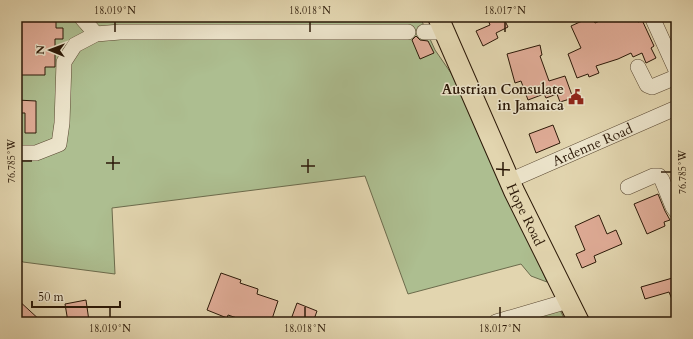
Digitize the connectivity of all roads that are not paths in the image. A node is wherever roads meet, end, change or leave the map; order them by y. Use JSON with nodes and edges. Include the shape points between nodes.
{"nodes":[{"id":1,"x":81,"y":17,"type":"edge"},
{"id":2,"x":652,"y":17,"type":"edge"},
{"id":3,"x":441,"y":24,"type":"edge"},
{"id":4,"x":408,"y":32,"type":"dead end"},
{"id":5,"x":424,"y":32,"type":"dead end"},
{"id":6,"x":96,"y":34,"type":"junction"},
{"id":7,"x":638,"y":67,"type":"dead end"},
{"id":8,"x":676,"y":70,"type":"edge"},
{"id":9,"x":676,"y":77,"type":"edge"},
{"id":10,"x":676,"y":108,"type":"edge"},
{"id":11,"x":17,"y":153,"type":"edge"},
{"id":12,"x":509,"y":181,"type":"junction"},
{"id":13,"x":628,"y":187,"type":"dead end"},
{"id":14,"x":676,"y":211,"type":"edge"},
{"id":15,"x":568,"y":301,"type":"junction"},
{"id":16,"x":496,"y":322,"type":"edge"},
{"id":17,"x":578,"y":322,"type":"edge"}],
"edges":[{"from":1,"to":6,"type":"street"},
{"from":2,"to":8,"type":"street"},
{"from":3,"to":5,"type":"street"},
{"from":3,"to":12,"type":"main road","name":"Hope Road"},
{"from":4,"to":6,"type":"street"},
{"from":6,"to":11,"type":"street","via":[[75,45],[64,62],[59,144],[36,154]]},
{"from":7,"to":9,"type":"street","via":[[647,86],[650,87]]},
{"from":10,"to":12,"type":"street","name":"Ardenne Road"},
{"from":12,"to":15,"type":"main road","name":"Hope Road"},
{"from":13,"to":14,"type":"street","via":[[653,176],[659,176]]},
{"from":15,"to":16,"type":"street"},
{"from":15,"to":17,"type":"main road","name":"Hope Road"}]}
